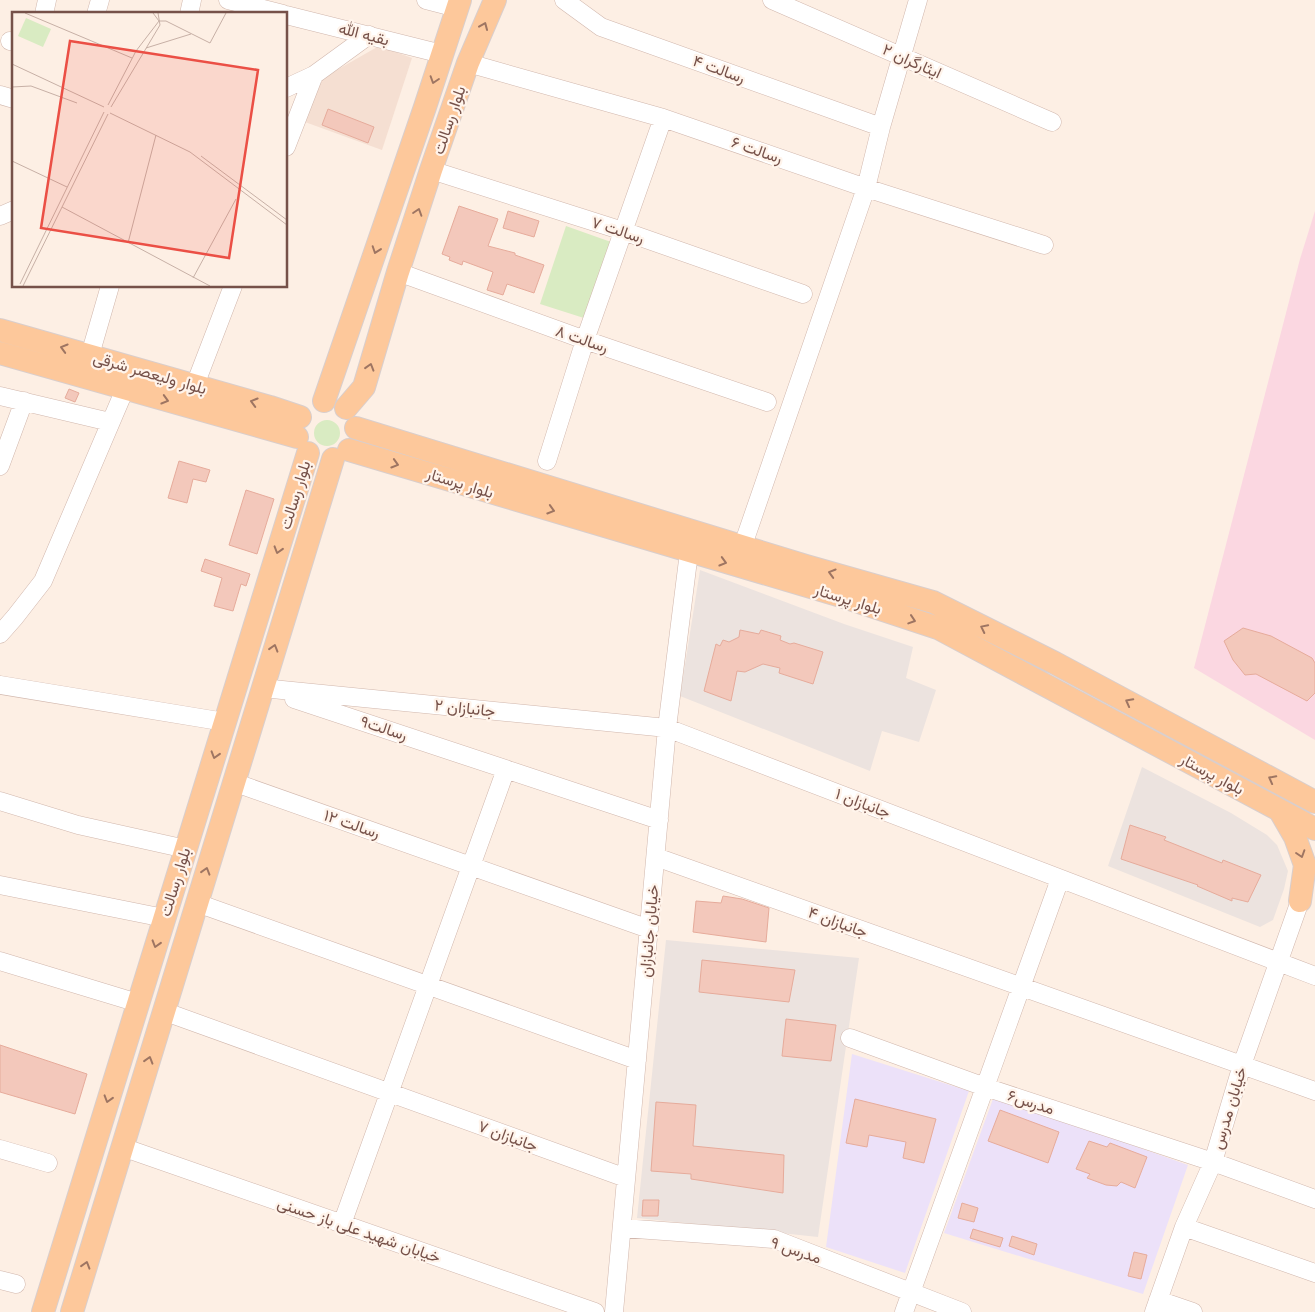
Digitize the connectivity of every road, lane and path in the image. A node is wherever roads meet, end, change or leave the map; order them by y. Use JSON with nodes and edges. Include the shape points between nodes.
{"nodes":[{"id":1,"x":228,"y":0,"type":"edge"},
{"id":2,"x":426,"y":0,"type":"edge"},
{"id":3,"x":495,"y":0,"type":"edge"},
{"id":4,"x":564,"y":0,"type":"edge"},
{"id":5,"x":772,"y":0,"type":"edge"},
{"id":6,"x":918,"y":0,"type":"edge"},
{"id":7,"x":459,"y":4,"type":"edge"},
{"id":8,"x":277,"y":12,"type":"edge"},
{"id":9,"x":288,"y":15,"type":"edge"},
{"id":10,"x":369,"y":35,"type":"junction"},
{"id":11,"x":442,"y":54,"type":"junction"},
{"id":12,"x":902,"y":57,"type":"junction"},
{"id":13,"x":468,"y":63,"type":"junction"},
{"id":14,"x":314,"y":75,"type":"junction"},
{"id":15,"x":288,"y":87,"type":"edge"},
{"id":16,"x":663,"y":118,"type":"junction"},
{"id":17,"x":1052,"y":122,"type":"dead end"},
{"id":18,"x":881,"y":127,"type":"junction"},
{"id":19,"x":288,"y":142,"type":"edge"},
{"id":20,"x":431,"y":170,"type":"junction"},
{"id":21,"x":866,"y":188,"type":"junction"},
{"id":22,"x":12,"y":211,"type":"edge"},
{"id":23,"x":0,"y":216,"type":"edge"},
{"id":24,"x":624,"y":231,"type":"junction"},
{"id":25,"x":1044,"y":245,"type":"dead end"},
{"id":26,"x":398,"y":272,"type":"junction"},
{"id":27,"x":109,"y":288,"type":"edge"},
{"id":28,"x":232,"y":288,"type":"edge"},
{"id":29,"x":803,"y":294,"type":"dead end"},
{"id":30,"x":0,"y":330,"type":"edge"},
{"id":31,"x":585,"y":340,"type":"junction"},
{"id":32,"x":0,"y":353,"type":"edge"},
{"id":33,"x":90,"y":355,"type":"junction"},
{"id":34,"x":195,"y":385,"type":"junction"},
{"id":35,"x":125,"y":389,"type":"junction"},
{"id":36,"x":0,"y":396,"type":"edge"},
{"id":37,"x":24,"y":401,"type":"junction"},
{"id":38,"x":324,"y":401,"type":"junction"},
{"id":39,"x":768,"y":402,"type":"dead end"},
{"id":40,"x":346,"y":408,"type":"junction"},
{"id":41,"x":110,"y":422,"type":"junction"},
{"id":42,"x":356,"y":428,"type":"junction"},
{"id":43,"x":301,"y":436,"type":"junction"},
{"id":44,"x":341,"y":454,"type":"junction"},
{"id":45,"x":547,"y":461,"type":"dead end"},
{"id":46,"x":0,"y":466,"type":"edge"},
{"id":47,"x":743,"y":546,"type":"junction"},
{"id":48,"x":689,"y":552,"type":"junction"},
{"id":49,"x":800,"y":574,"type":"junction"},
{"id":50,"x":0,"y":634,"type":"edge"},
{"id":51,"x":0,"y":685,"type":"edge"},
{"id":52,"x":262,"y":688,"type":"junction"},
{"id":53,"x":225,"y":722,"type":"junction"},
{"id":54,"x":667,"y":728,"type":"junction"},
{"id":55,"x":506,"y":769,"type":"junction"},
{"id":56,"x":233,"y":782,"type":"junction"},
{"id":57,"x":0,"y":801,"type":"edge"},
{"id":58,"x":1315,"y":802,"type":"edge"},
{"id":59,"x":1279,"y":810,"type":"junction"},
{"id":60,"x":659,"y":820,"type":"junction"},
{"id":61,"x":1315,"y":829,"type":"edge"},
{"id":62,"x":186,"y":849,"type":"junction"},
{"id":63,"x":656,"y":857,"type":"junction"},
{"id":64,"x":471,"y":866,"type":"junction"},
{"id":65,"x":1060,"y":878,"type":"junction"},
{"id":66,"x":0,"y":885,"type":"edge"},
{"id":67,"x":1307,"y":894,"type":"edge"},
{"id":68,"x":197,"y":903,"type":"junction"},
{"id":69,"x":164,"y":918,"type":"junction"},
{"id":70,"x":649,"y":929,"type":"junction"},
{"id":71,"x":0,"y":961,"type":"edge"},
{"id":72,"x":1278,"y":962,"type":"junction"},
{"id":73,"x":1315,"y":976,"type":"edge"},
{"id":74,"x":428,"y":985,"type":"junction"},
{"id":75,"x":1021,"y":986,"type":"junction"},
{"id":76,"x":138,"y":1003,"type":"junction"},
{"id":77,"x":163,"y":1011,"type":"junction"},
{"id":78,"x":850,"y":1038,"type":"dead end"},
{"id":79,"x":637,"y":1060,"type":"junction"},
{"id":80,"x":1242,"y":1065,"type":"junction"},
{"id":81,"x":985,"y":1087,"type":"junction"},
{"id":82,"x":1315,"y":1091,"type":"edge"},
{"id":83,"x":389,"y":1093,"type":"junction"},
{"id":84,"x":122,"y":1147,"type":"junction"},
{"id":85,"x":0,"y":1149,"type":"edge"},
{"id":86,"x":1213,"y":1162,"type":"junction"},
{"id":87,"x":48,"y":1163,"type":"dead end"},
{"id":88,"x":626,"y":1178,"type":"junction"},
{"id":89,"x":1315,"y":1199,"type":"edge"},
{"id":90,"x":342,"y":1224,"type":"junction"},
{"id":91,"x":1184,"y":1227,"type":"junction"},
{"id":92,"x":622,"y":1228,"type":"junction"},
{"id":93,"x":1315,"y":1273,"type":"edge"},
{"id":94,"x":911,"y":1293,"type":"junction"},
{"id":95,"x":1156,"y":1306,"type":"edge"},
{"id":96,"x":43,"y":1312,"type":"edge"},
{"id":97,"x":72,"y":1312,"type":"edge"},
{"id":98,"x":595,"y":1312,"type":"edge"},
{"id":99,"x":614,"y":1312,"type":"edge"},
{"id":100,"x":904,"y":1312,"type":"edge"},
{"id":101,"x":962,"y":1312,"type":"edge"},
{"id":102,"x":1193,"y":1312,"type":"edge"}],
"edges":[{"from":1,"to":8,"type":"street","name":"بقیه الله"},
{"from":2,"to":7,"type":"street"},
{"from":13,"to":3,"type":"main road","name":"بلوار رسالت","one_way":true},
{"from":4,"to":18,"type":"street","name":"رسالت ۴","via":[[601,27]]},
{"from":5,"to":12,"type":"street","name":"ایثارگران ۲"},
{"from":6,"to":12,"type":"street"},
{"from":7,"to":11,"type":"main road","name":"بلوار رسالت"},
{"from":9,"to":10,"type":"street","name":"بقیه الله"},
{"from":10,"to":11,"type":"street","name":"بقیه الله"},
{"from":10,"to":14,"type":"street"},
{"from":11,"to":38,"type":"main road","name":"بلوار رسالت","one_way":true},
{"from":12,"to":17,"type":"street","name":"ایثارگران ۲"},
{"from":12,"to":18,"type":"street"},
{"from":13,"to":16,"type":"street","name":"رسالت ۶"},
{"from":13,"to":20,"type":"main road","name":"بلوار رسالت"},
{"from":14,"to":15,"type":"street"},
{"from":14,"to":19,"type":"street"},
{"from":16,"to":21,"type":"street","name":"رسالت ۶"},
{"from":16,"to":24,"type":"street"},
{"from":18,"to":21,"type":"street"},
{"from":20,"to":24,"type":"street","name":"رسالت ۷"},
{"from":26,"to":20,"type":"main road","name":"بلوار رسالت","one_way":true},
{"from":21,"to":25,"type":"street","name":"رسالت ۶"},
{"from":21,"to":47,"type":"street"},
{"from":22,"to":23,"type":"street"},
{"from":24,"to":29,"type":"street","name":"رسالت ۷"},
{"from":24,"to":31,"type":"street"},
{"from":26,"to":31,"type":"street","name":"رسالت ۸"},
{"from":40,"to":26,"type":"main road","name":"بلوار رسالت","one_way":true,"via":[[364,387]]},
{"from":27,"to":33,"type":"street"},
{"from":28,"to":34,"type":"street"},
{"from":33,"to":30,"type":"main road","name":"بلوار ولیعصر شرقی","one_way":true},
{"from":31,"to":39,"type":"street","name":"رسالت ۸"},
{"from":31,"to":45,"type":"street"},
{"from":32,"to":35,"type":"main road","name":"بلوار ولیعصر شرقی"},
{"from":33,"to":34,"type":"main road","name":"بلوار ولیعصر شرقی"},
{"from":43,"to":34,"type":"main road","name":"بلوار ولیعصر شرقی","one_way":true,"via":[[270,407]]},
{"from":35,"to":41,"type":"street"},
{"from":35,"to":43,"type":"main road","name":"بلوار ولیعصر شرقی","one_way":true},
{"from":36,"to":37,"type":"street"},
{"from":37,"to":41,"type":"street"},
{"from":37,"to":46,"type":"street"},
{"from":38,"to":40,"type":"main road","via":[[336,402]]},
{"from":38,"to":43,"type":"main road","via":[[313,404]]},
{"from":40,"to":42,"type":"main road"},
{"from":41,"to":50,"type":"street","via":[[43,581]]},
{"from":42,"to":44,"type":"main road","via":[[354,440]]},
{"from":42,"to":47,"type":"main road","name":"بلوار پرستار"},
{"from":43,"to":44,"type":"main road","via":[[318,458]]},
{"from":43,"to":53,"type":"main road","name":"بلوار رسالت","one_way":true},
{"from":44,"to":48,"type":"main road","name":"بلوار پرستار","one_way":true},
{"from":52,"to":44,"type":"main road","name":"بلوار رسالت","one_way":true},
{"from":47,"to":49,"type":"main road","name":"بلوار پرستار"},
{"from":48,"to":49,"type":"main road","name":"بلوار پرستار","one_way":true},
{"from":48,"to":54,"type":"street","name":"خیابان جانبازان"},
{"from":58,"to":49,"type":"main road","name":"بلوار پرستار","one_way":true,"via":[[1055,663],[933,602]]},
{"from":49,"to":59,"type":"main road","name":"بلوار پرستار","one_way":true,"via":[[938,628]]},
{"from":51,"to":53,"type":"street"},
{"from":52,"to":54,"type":"street","name":"جانبازان ۲"},
{"from":52,"to":55,"type":"street","name":"رسالت۹"},
{"from":52,"to":56,"type":"main road","name":"بلوار رسالت"},
{"from":53,"to":62,"type":"main road","name":"بلوار رسالت","one_way":true},
{"from":54,"to":60,"type":"street","name":"خیابان جانبازان"},
{"from":54,"to":65,"type":"street","name":"جانبازان ۱"},
{"from":55,"to":60,"type":"street","name":"رسالت۹"},
{"from":55,"to":64,"type":"street"},
{"from":56,"to":64,"type":"street","name":"رسالت ۱۲"},
{"from":68,"to":56,"type":"main road","name":"بلوار رسالت","one_way":true},
{"from":57,"to":62,"type":"street","via":[[78,826]]},
{"from":59,"to":61,"type":"main road","name":"بلوار پرستار"},
{"from":59,"to":67,"type":"main road","one_way":true,"via":[[1295,836],[1304,865]]},
{"from":60,"to":63,"type":"street","name":"خیابان جانبازان"},
{"from":62,"to":69,"type":"main road","name":"بلوار رسالت"},
{"from":63,"to":70,"type":"street","name":"خیابان جانبازان"},
{"from":63,"to":75,"type":"street","name":"جانبازان ۴"},
{"from":64,"to":70,"type":"street","name":"رسالت ۱۲"},
{"from":64,"to":74,"type":"street"},
{"from":65,"to":72,"type":"street","name":"جانبازان ۱"},
{"from":65,"to":75,"type":"street"},
{"from":66,"to":69,"type":"street"},
{"from":67,"to":72,"type":"street","name":"خیابان مدرس"},
{"from":68,"to":74,"type":"street"},
{"from":68,"to":77,"type":"main road","name":"بلوار رسالت"},
{"from":69,"to":76,"type":"main road","name":"بلوار رسالت","one_way":true},
{"from":70,"to":79,"type":"street","name":"خیابان جانبازان"},
{"from":71,"to":76,"type":"street"},
{"from":72,"to":73,"type":"street","name":"جانبازان ۱"},
{"from":72,"to":80,"type":"street","name":"خیابان مدرس"},
{"from":74,"to":79,"type":"street"},
{"from":74,"to":83,"type":"street"},
{"from":75,"to":80,"type":"street","name":"جانبازان ۴"},
{"from":75,"to":81,"type":"street"},
{"from":76,"to":77,"type":"main road"},
{"from":76,"to":96,"type":"main road","name":"بلوار رسالت","one_way":true},
{"from":77,"to":83,"type":"street","name":"جانبازان ۷"},
{"from":84,"to":77,"type":"main road","name":"بلوار رسالت","one_way":true},
{"from":78,"to":81,"type":"street","name":"مدرس۶"},
{"from":79,"to":88,"type":"street","name":"خیابان جانبازان"},
{"from":80,"to":82,"type":"street","name":"جانبازان ۴"},
{"from":80,"to":86,"type":"street","name":"خیابان مدرس"},
{"from":81,"to":86,"type":"street","name":"مدرس۶"},
{"from":81,"to":94,"type":"street"},
{"from":83,"to":88,"type":"street","name":"جانبازان ۷"},
{"from":83,"to":90,"type":"street"},
{"from":84,"to":90,"type":"street","name":"خیابان شهید علی باز حسنی"},
{"from":97,"to":84,"type":"main road","name":"بلوار رسالت","one_way":true},
{"from":85,"to":87,"type":"street"},
{"from":86,"to":89,"type":"street","name":"مدرس۶"},
{"from":86,"to":91,"type":"street","name":"خیابان مدرس"},
{"from":88,"to":92,"type":"street","name":"خیابان جانبازان"},
{"from":90,"to":98,"type":"street","name":"خیابان شهید علی باز حسنی"},
{"from":91,"to":93,"type":"street"},
{"from":91,"to":95,"type":"street","name":"خیابان مدرس"},
{"from":92,"to":94,"type":"street","name":"مدرس ۹","via":[[774,1239]]},
{"from":92,"to":99,"type":"street","name":"خیابان جانبازان"},
{"from":94,"to":100,"type":"street"},
{"from":94,"to":101,"type":"street","name":"مدرس ۹"},
{"from":95,"to":102,"type":"street"}]}
